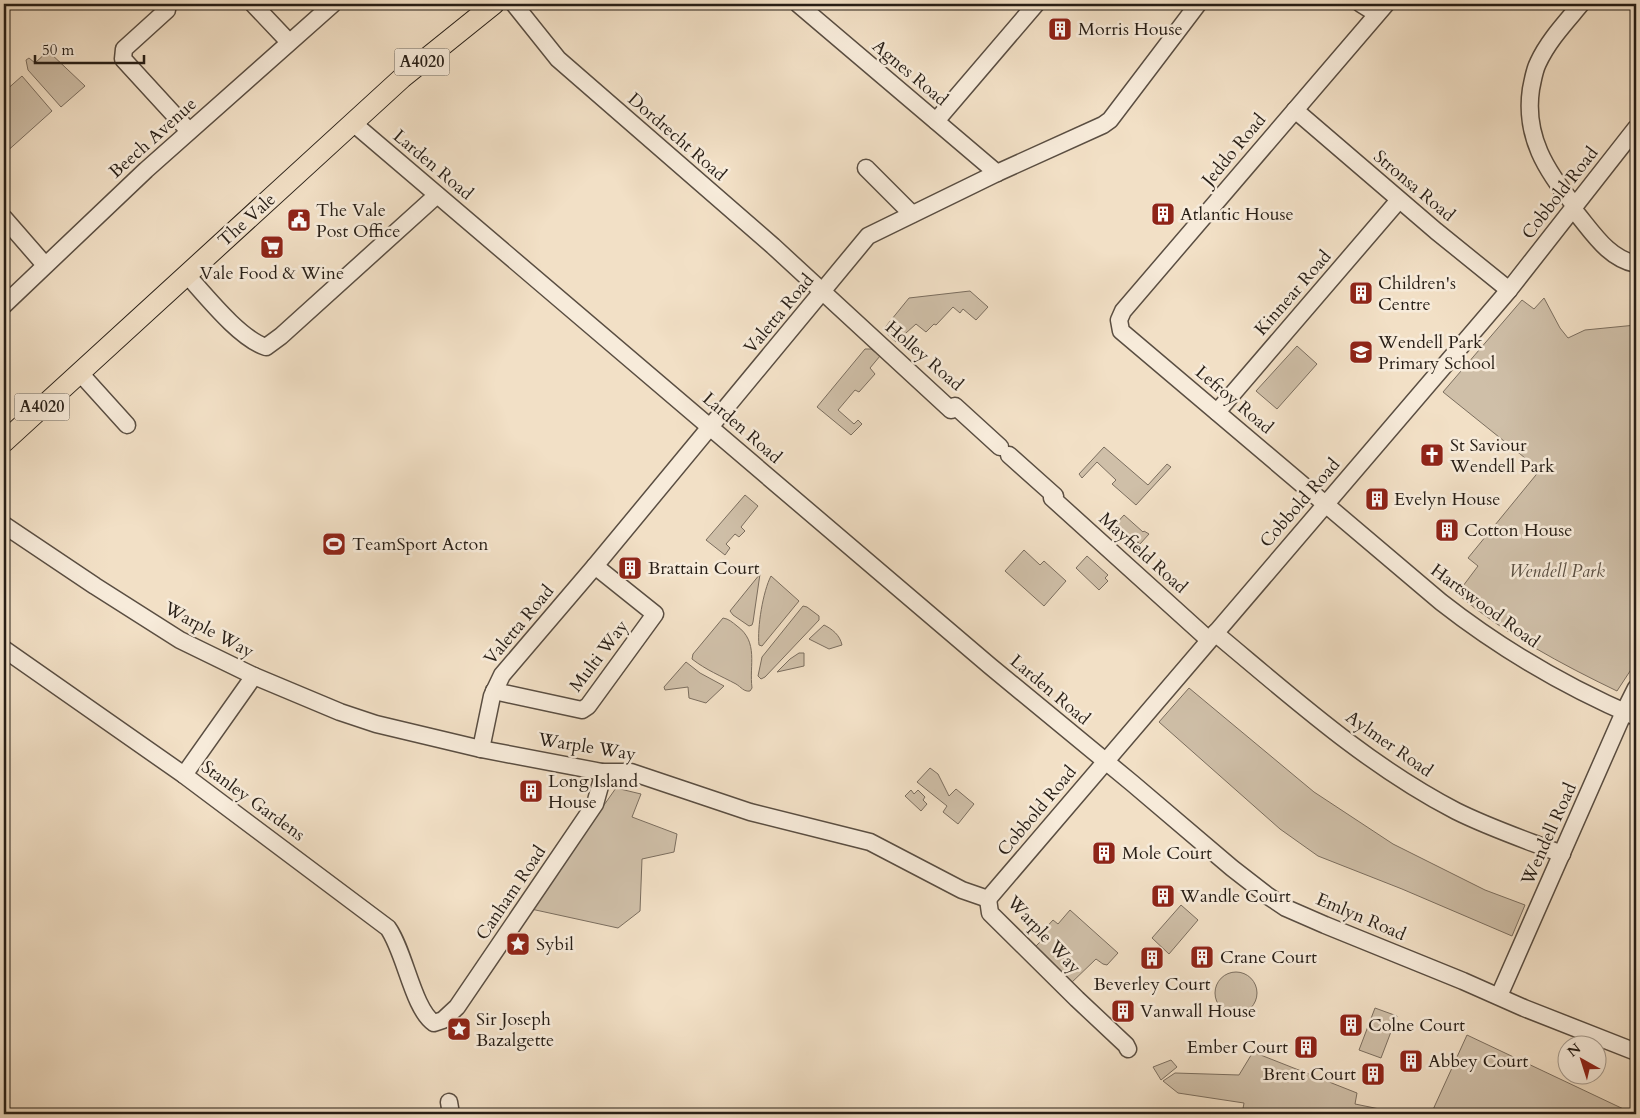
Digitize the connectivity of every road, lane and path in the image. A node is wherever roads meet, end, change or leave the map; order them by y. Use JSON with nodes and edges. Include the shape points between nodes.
{"nodes":[{"id":1,"x":253,"y":4,"type":"edge"},
{"id":2,"x":333,"y":4,"type":"edge"},
{"id":3,"x":494,"y":4,"type":"edge"},
{"id":4,"x":514,"y":4,"type":"edge"},
{"id":5,"x":798,"y":4,"type":"edge"},
{"id":6,"x":1036,"y":4,"type":"edge"},
{"id":7,"x":1198,"y":4,"type":"edge"},
{"id":8,"x":1361,"y":4,"type":"edge"},
{"id":9,"x":1581,"y":4,"type":"edge"},
{"id":10,"x":1381,"y":9,"type":"edge"},
{"id":11,"x":167,"y":10,"type":"dead end"},
{"id":12,"x":289,"y":42,"type":"junction"},
{"id":13,"x":1295,"y":110,"type":"junction"},
{"id":14,"x":936,"y":121,"type":"junction"},
{"id":15,"x":353,"y":123,"type":"junction"},
{"id":16,"x":1636,"y":128,"type":"edge"},
{"id":17,"x":189,"y":131,"type":"junction"},
{"id":18,"x":866,"y":168,"type":"dead end"},
{"id":19,"x":997,"y":173,"type":"junction"},
{"id":20,"x":437,"y":195,"type":"junction"},
{"id":21,"x":1399,"y":200,"type":"junction"},
{"id":22,"x":1574,"y":208,"type":"junction"},
{"id":23,"x":912,"y":214,"type":"junction"},
{"id":24,"x":4,"y":218,"type":"edge"},
{"id":25,"x":1636,"y":264,"type":"edge"},
{"id":26,"x":45,"y":265,"type":"junction"},
{"id":27,"x":187,"y":275,"type":"junction"},
{"id":28,"x":1509,"y":290,"type":"junction"},
{"id":29,"x":824,"y":292,"type":"junction"},
{"id":30,"x":4,"y":305,"type":"edge"},
{"id":31,"x":1119,"y":325,"type":"joint"},
{"id":32,"x":80,"y":373,"type":"junction"},
{"id":33,"x":1217,"y":412,"type":"junction"},
{"id":34,"x":127,"y":424,"type":"dead end"},
{"id":35,"x":710,"y":427,"type":"junction"},
{"id":36,"x":4,"y":442,"type":"edge"},
{"id":37,"x":1005,"y":451,"type":"joint"},
{"id":38,"x":1326,"y":504,"type":"junction"},
{"id":39,"x":4,"y":526,"type":"edge"},
{"id":40,"x":595,"y":566,"type":"junction"},
{"id":41,"x":1212,"y":636,"type":"junction"},
{"id":42,"x":4,"y":649,"type":"edge"},
{"id":43,"x":254,"y":676,"type":"junction"},
{"id":44,"x":1636,"y":688,"type":"edge"},
{"id":45,"x":494,"y":691,"type":"junction"},
{"id":46,"x":1630,"y":715,"type":"edge"},
{"id":47,"x":482,"y":749,"type":"junction"},
{"id":48,"x":1104,"y":762,"type":"junction"},
{"id":49,"x":602,"y":772,"type":"junction"},
{"id":50,"x":184,"y":775,"type":"junction"},
{"id":51,"x":1562,"y":854,"type":"junction"},
{"id":52,"x":988,"y":899,"type":"junction"},
{"id":53,"x":1499,"y":996,"type":"junction"},
{"id":54,"x":434,"y":1023,"type":"joint"},
{"id":55,"x":1128,"y":1049,"type":"dead end"},
{"id":56,"x":1636,"y":1052,"type":"edge"}],
"edges":[{"from":1,"to":12,"type":"street"},
{"from":2,"to":12,"type":"street","name":"Beech Avenue"},
{"from":3,"to":15,"type":"main road","name":"The Vale","number":"A4020","via":[[402,78]]},
{"from":4,"to":29,"type":"street","name":"Dordrecht Road","via":[[558,59]]},
{"from":5,"to":14,"type":"street","name":"Agnes Road"},
{"from":6,"to":14,"type":"street"},
{"from":7,"to":19,"type":"street","name":"Valetta Road","via":[[1110,120]]},
{"from":8,"to":10,"type":"street"},
{"from":9,"to":22,"type":"street","via":[[1538,63],[1529,105],[1537,147]]},
{"from":10,"to":13,"type":"street","name":"Jeddo Road"},
{"from":11,"to":17,"type":"street","via":[[124,49],[123,59]]},
{"from":12,"to":17,"type":"street","name":"Beech Avenue"},
{"from":13,"to":21,"type":"street","name":"Stronsa Road"},
{"from":13,"to":31,"type":"street","name":"Jeddo Road","via":[[1123,311]]},
{"from":14,"to":19,"type":"street","name":"Agnes Road"},
{"from":15,"to":20,"type":"street","name":"Larden Road"},
{"from":15,"to":27,"type":"main road","name":"The Vale","number":"A4020"},
{"from":16,"to":22,"type":"street","name":"Cobbold Road"},
{"from":17,"to":26,"type":"street","name":"Beech Avenue"},
{"from":18,"to":23,"type":"street"},
{"from":19,"to":23,"type":"street","name":"Valetta Road"},
{"from":20,"to":27,"type":"street","via":[[266,347],[245,335]]},
{"from":20,"to":35,"type":"street","name":"Larden Road"},
{"from":21,"to":28,"type":"street","name":"Stronsa Road"},
{"from":21,"to":33,"type":"street","name":"Kinnear Road"},
{"from":22,"to":25,"type":"street","via":[[1607,250]]},
{"from":22,"to":28,"type":"street","name":"Cobbold Road"},
{"from":23,"to":29,"type":"street","name":"Valetta Road","via":[[868,236]]},
{"from":24,"to":26,"type":"street"},
{"from":26,"to":30,"type":"street","name":"Beech Avenue"},
{"from":27,"to":32,"type":"main road","name":"The Vale","number":"A4020"},
{"from":28,"to":38,"type":"street","name":"Cobbold Road"},
{"from":29,"to":35,"type":"street","name":"Valetta Road"},
{"from":29,"to":37,"type":"street","name":"Holley Road","via":[[952,410],[955,406]]},
{"from":31,"to":33,"type":"street","name":"Lefroy Road","via":[[1127,337]]},
{"from":32,"to":34,"type":"street"},
{"from":32,"to":36,"type":"main road","name":"The Vale","number":"A4020"},
{"from":33,"to":38,"type":"street","name":"Lefroy Road"},
{"from":35,"to":40,"type":"street","name":"Valetta Road"},
{"from":35,"to":48,"type":"street","name":"Larden Road"},
{"from":37,"to":41,"type":"street","name":"Mayfield Road","via":[[1055,496],[1052,498]]},
{"from":38,"to":41,"type":"street","name":"Cobbold Road"},
{"from":38,"to":46,"type":"street","name":"Hartswood Road","via":[[1441,602],[1490,638],[1540,670]]},
{"from":39,"to":43,"type":"street","name":"Warple Way","via":[[180,640]]},
{"from":40,"to":45,"type":"street","name":"Valetta Road","via":[[502,675]]},
{"from":40,"to":45,"type":"street","name":"Multi Way","via":[[654,614],[588,706],[582,710]]},
{"from":41,"to":48,"type":"street","name":"Cobbold Road"},
{"from":41,"to":51,"type":"street","name":"Aylmer Road","via":[[1392,773],[1457,812]]},
{"from":42,"to":50,"type":"street","name":"Stanley Gardens"},
{"from":43,"to":47,"type":"street","name":"Warple Way","via":[[358,718]]},
{"from":43,"to":50,"type":"street"},
{"from":44,"to":46,"type":"street","name":"Wendell Road"},
{"from":45,"to":47,"type":"street","name":"Valetta Road"},
{"from":46,"to":51,"type":"street","name":"Wendell Road"},
{"from":47,"to":49,"type":"street","name":"Warple Way"},
{"from":48,"to":52,"type":"street","name":"Cobbold Road"},
{"from":48,"to":53,"type":"street","name":"Emlyn Road","via":[[1245,880],[1286,908]]},
{"from":49,"to":52,"type":"street","name":"Warple Way","via":[[631,772],[750,812],[870,842],[962,890]]},
{"from":49,"to":54,"type":"street","name":"Canham Road","via":[[595,804],[570,842],[457,1008]]},
{"from":50,"to":54,"type":"street","name":"Stanley Gardens","via":[[388,928],[396,940],[426,1017]]},
{"from":51,"to":53,"type":"street","name":"Wendell Road"},
{"from":52,"to":55,"type":"street","name":"Warple Way","via":[[990,913]]},
{"from":53,"to":56,"type":"street","name":"Emlyn Road"}]}
